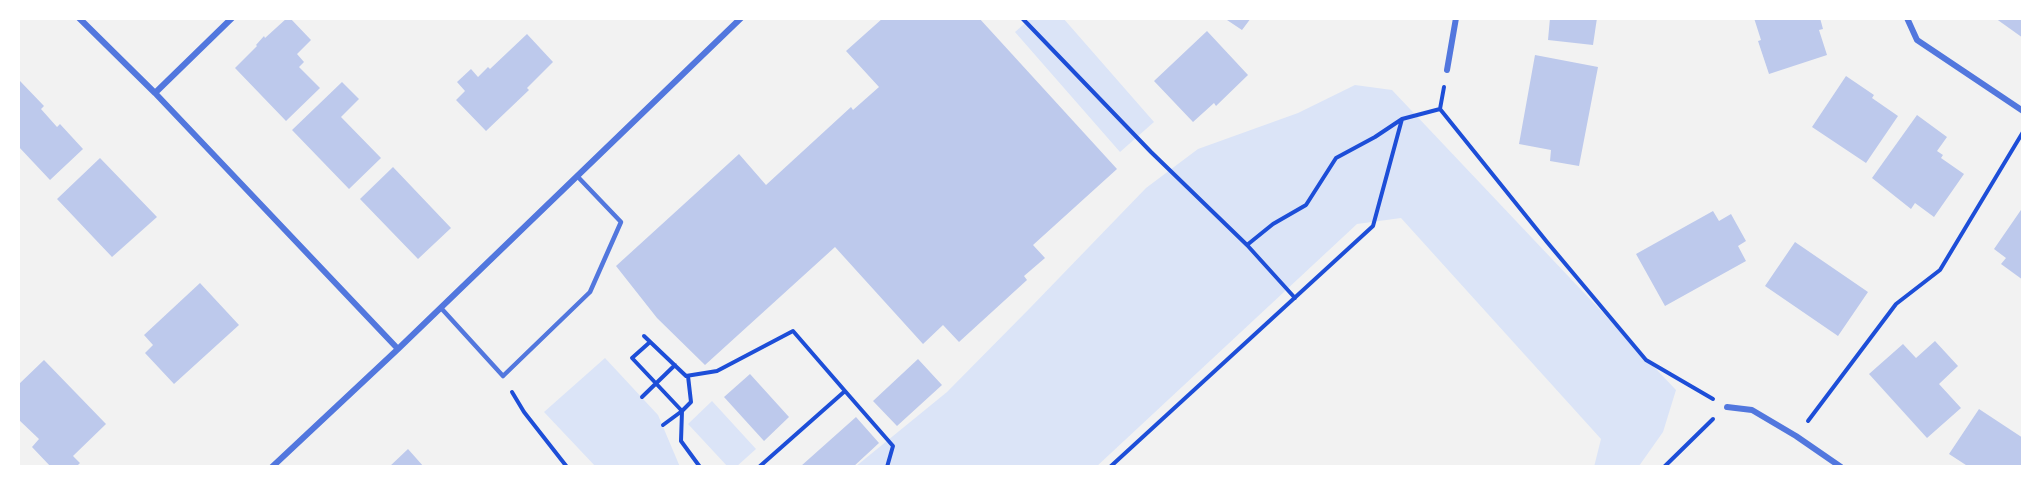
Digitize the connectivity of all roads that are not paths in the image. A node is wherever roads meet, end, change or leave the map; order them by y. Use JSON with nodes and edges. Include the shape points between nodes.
{"nodes":[{"id":1,"x":79,"y":18,"type":"edge"},
{"id":2,"x":232,"y":18,"type":"edge"},
{"id":3,"x":741,"y":18,"type":"edge"},
{"id":4,"x":1456,"y":18,"type":"edge"},
{"id":5,"x":1907,"y":18,"type":"edge"},
{"id":6,"x":1447,"y":70,"type":"road end"},
{"id":7,"x":155,"y":93,"type":"junction"},
{"id":8,"x":2023,"y":111,"type":"edge"},
{"id":9,"x":578,"y":177,"type":"junction"},
{"id":10,"x":441,"y":308,"type":"junction"},
{"id":11,"x":398,"y":349,"type":"junction"},
{"id":12,"x":1726,"y":407,"type":"road end"},
{"id":13,"x":272,"y":467,"type":"edge"},
{"id":14,"x":1841,"y":467,"type":"edge"}],
"edges":[{"from":1,"to":7,"type":"street"},
{"from":2,"to":7,"type":"street"},
{"from":3,"to":9,"type":"street"},
{"from":4,"to":6,"type":"street"},
{"from":5,"to":8,"type":"street","via":[[1917,40]]},
{"from":7,"to":11,"type":"street"},
{"from":9,"to":10,"type":"street"},
{"from":9,"to":10,"type":"lane","via":[[621,222],[590,291],[503,376]]},
{"from":10,"to":11,"type":"street"},
{"from":11,"to":13,"type":"street"},
{"from":12,"to":14,"type":"street","via":[[1752,410]]}]}
